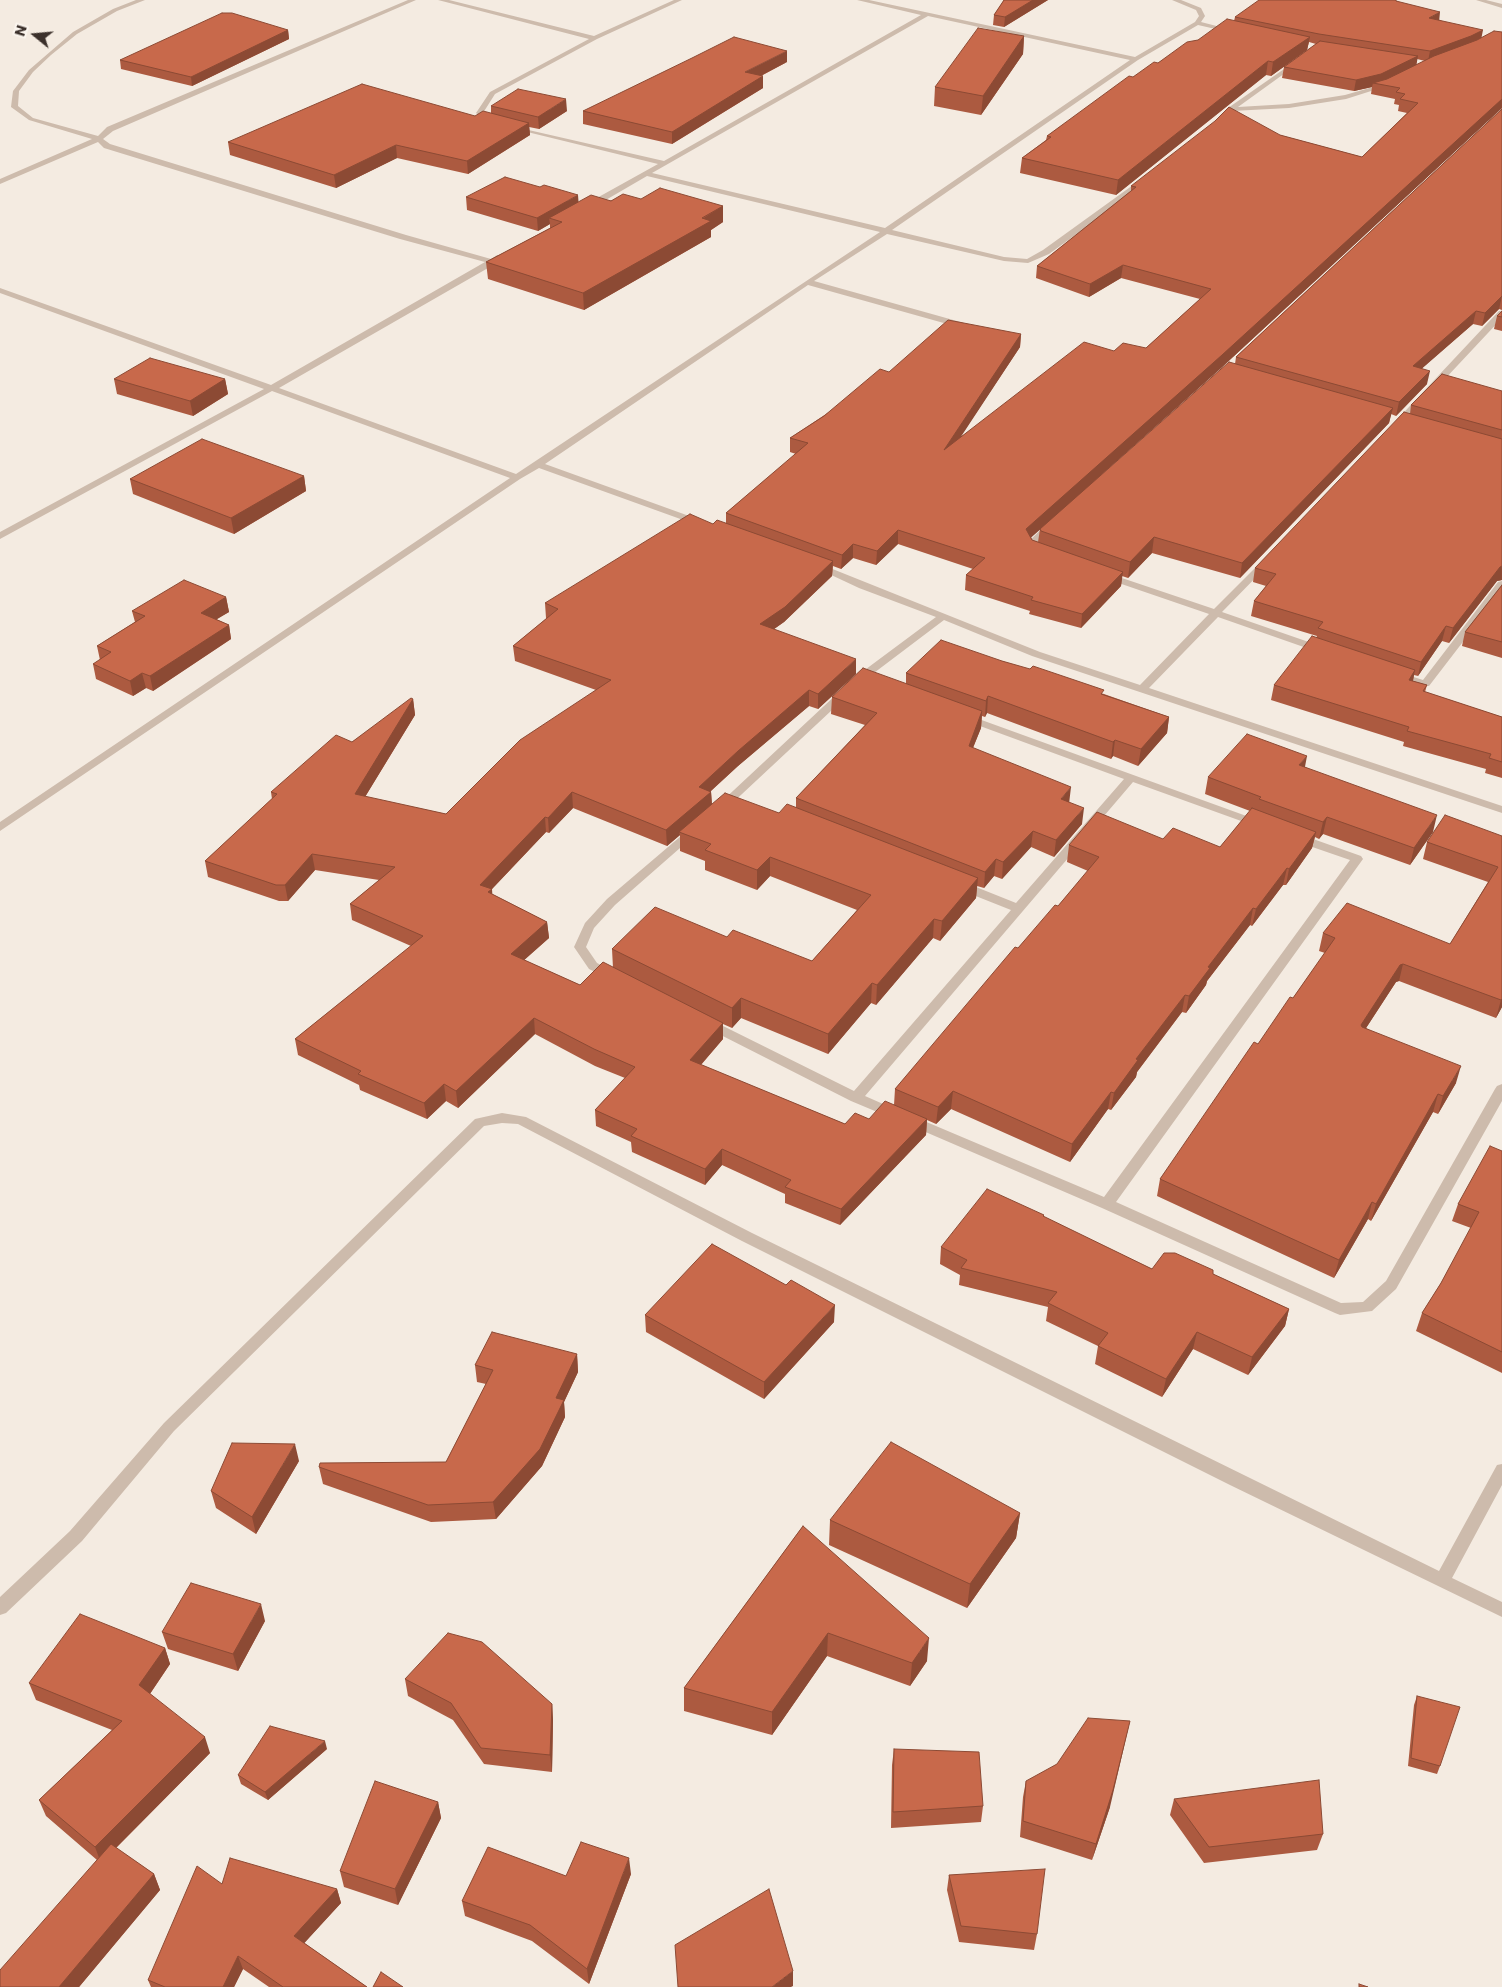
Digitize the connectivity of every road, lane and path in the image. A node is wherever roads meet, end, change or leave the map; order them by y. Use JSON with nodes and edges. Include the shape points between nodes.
{"nodes":[{"id":1,"x":142,"y":0,"type":"edge"},
{"id":2,"x":413,"y":0,"type":"edge"},
{"id":3,"x":441,"y":0,"type":"edge"},
{"id":4,"x":679,"y":0,"type":"edge"},
{"id":5,"x":860,"y":0,"type":"edge"},
{"id":6,"x":1175,"y":0,"type":"edge"},
{"id":7,"x":1479,"y":0,"type":"edge"},
{"id":8,"x":1501,"y":5,"type":"edge"},
{"id":9,"x":926,"y":15,"type":"junction"},
{"id":10,"x":1197,"y":23,"type":"junction"},
{"id":11,"x":1243,"y":32,"type":"edge"},
{"id":12,"x":595,"y":38,"type":"junction"},
{"id":13,"x":1136,"y":59,"type":"junction"},
{"id":14,"x":1301,"y":59,"type":"edge"},
{"id":15,"x":1398,"y":80,"type":"edge"},
{"id":16,"x":1230,"y":109,"type":"junction"},
{"id":17,"x":498,"y":124,"type":"edge"},
{"id":18,"x":508,"y":126,"type":"edge"},
{"id":19,"x":1209,"y":129,"type":"edge"},
{"id":20,"x":99,"y":139,"type":"junction"},
{"id":21,"x":665,"y":163,"type":"junction"},
{"id":22,"x":646,"y":174,"type":"junction"},
{"id":23,"x":1149,"y":177,"type":"edge"},
{"id":24,"x":0,"y":182,"type":"edge"},
{"id":25,"x":578,"y":213,"type":"edge"},
{"id":26,"x":886,"y":232,"type":"junction"},
{"id":27,"x":509,"y":252,"type":"edge"},
{"id":28,"x":492,"y":262,"type":"junction"},
{"id":29,"x":807,"y":282,"type":"junction"},
{"id":30,"x":0,"y":290,"type":"edge"},
{"id":31,"x":1502,"y":313,"type":"edge"},
{"id":32,"x":969,"y":328,"type":"edge"},
{"id":33,"x":272,"y":388,"type":"junction"},
{"id":34,"x":1386,"y":436,"type":"edge"},
{"id":35,"x":538,"y":465,"type":"junction"},
{"id":36,"x":517,"y":477,"type":"junction"},
{"id":37,"x":1057,"y":519,"type":"edge"},
{"id":38,"x":715,"y":529,"type":"edge"},
{"id":39,"x":0,"y":536,"type":"edge"},
{"id":40,"x":1052,"y":557,"type":"edge"},
{"id":41,"x":1270,"y":557,"type":"edge"},
{"id":42,"x":808,"y":562,"type":"edge"},
{"id":43,"x":1098,"y":573,"type":"edge"},
{"id":44,"x":1502,"y":584,"type":"edge"},
{"id":45,"x":1215,"y":614,"type":"junction"},
{"id":46,"x":943,"y":616,"type":"junction"},
{"id":47,"x":1334,"y":653,"type":"edge"},
{"id":48,"x":1388,"y":672,"type":"edge"},
{"id":49,"x":1141,"y":690,"type":"junction"},
{"id":50,"x":953,"y":712,"type":"edge"},
{"id":51,"x":1131,"y":777,"type":"junction"},
{"id":52,"x":1502,"y":810,"type":"edge"},
{"id":53,"x":712,"y":815,"type":"edge"},
{"id":54,"x":1266,"y":826,"type":"edge"},
{"id":55,"x":0,"y":827,"type":"edge"},
{"id":56,"x":698,"y":827,"type":"edge"},
{"id":57,"x":1284,"y":833,"type":"edge"},
{"id":58,"x":954,"y":883,"type":"edge"},
{"id":59,"x":1018,"y":908,"type":"junction"},
{"id":60,"x":619,"y":979,"type":"edge"},
{"id":61,"x":698,"y":1018,"type":"edge"},
{"id":62,"x":1502,"y":1089,"type":"edge"},
{"id":63,"x":856,"y":1098,"type":"junction"},
{"id":64,"x":1107,"y":1204,"type":"junction"},
{"id":65,"x":1502,"y":1470,"type":"edge"},
{"id":66,"x":1442,"y":1581,"type":"junction"},
{"id":67,"x":0,"y":1608,"type":"edge"},
{"id":68,"x":1502,"y":1610,"type":"edge"}],
"edges":[{"from":1,"to":20,"type":"street","via":[[115,10],[75,33],[31,71],[16,91],[14,107],[31,119]]},
{"from":2,"to":20,"type":"street","via":[[110,129]]},
{"from":3,"to":12,"type":"street"},
{"from":4,"to":12,"type":"street"},
{"from":5,"to":9,"type":"street"},
{"from":6,"to":10,"type":"street","via":[[1199,9],[1202,16]]},
{"from":7,"to":8,"type":"street"},
{"from":9,"to":13,"type":"street"},
{"from":9,"to":21,"type":"street"},
{"from":10,"to":11,"type":"street"},
{"from":10,"to":13,"type":"street"},
{"from":12,"to":17,"type":"street","via":[[492,94],[479,113],[489,122]]},
{"from":13,"to":26,"type":"street"},
{"from":14,"to":16,"type":"street"},
{"from":15,"to":16,"type":"street","via":[[1382,88],[1346,97],[1289,106]]},
{"from":16,"to":19,"type":"street"},
{"from":18,"to":21,"type":"street"},
{"from":20,"to":24,"type":"street"},
{"from":20,"to":28,"type":"street","via":[[107,146]]},
{"from":21,"to":22,"type":"street"},
{"from":22,"to":25,"type":"street"},
{"from":22,"to":26,"type":"street"},
{"from":23,"to":26,"type":"street","via":[[1046,252],[1028,261],[1004,259]]},
{"from":26,"to":29,"type":"street"},
{"from":27,"to":28,"type":"street"},
{"from":28,"to":33,"type":"street"},
{"from":29,"to":32,"type":"street"},
{"from":29,"to":35,"type":"street"},
{"from":30,"to":33,"type":"street"},
{"from":31,"to":34,"type":"street"},
{"from":33,"to":36,"type":"street"},
{"from":33,"to":39,"type":"street"},
{"from":35,"to":36,"type":"street"},
{"from":35,"to":38,"type":"street"},
{"from":36,"to":55,"type":"street"},
{"from":37,"to":40,"type":"street","via":[[1032,544],[1034,550]]},
{"from":41,"to":45,"type":"street"},
{"from":42,"to":46,"type":"street"},
{"from":43,"to":45,"type":"street"},
{"from":44,"to":48,"type":"street","via":[[1425,684]]},
{"from":45,"to":47,"type":"street"},
{"from":45,"to":49,"type":"street"},
{"from":46,"to":49,"type":"street","via":[[1036,654]]},
{"from":46,"to":53,"type":"street","via":[[864,680],[739,798]]},
{"from":49,"to":52,"type":"street"},
{"from":50,"to":51,"type":"street"},
{"from":51,"to":54,"type":"street"},
{"from":51,"to":59,"type":"street"},
{"from":56,"to":60,"type":"street","via":[[611,902],[589,926],[580,947],[593,966]]},
{"from":57,"to":64,"type":"street","via":[[1357,859]]},
{"from":58,"to":59,"type":"street"},
{"from":59,"to":63,"type":"street"},
{"from":61,"to":63,"type":"street"},
{"from":62,"to":64,"type":"street","via":[[1391,1286],[1368,1307],[1340,1309]]},
{"from":63,"to":64,"type":"street"},
{"from":65,"to":66,"type":"street"},
{"from":66,"to":67,"type":"street","via":[[747,1237],[521,1120],[502,1118],[480,1122],[473,1128],[169,1427],[76,1536]]},
{"from":66,"to":68,"type":"street"}]}
